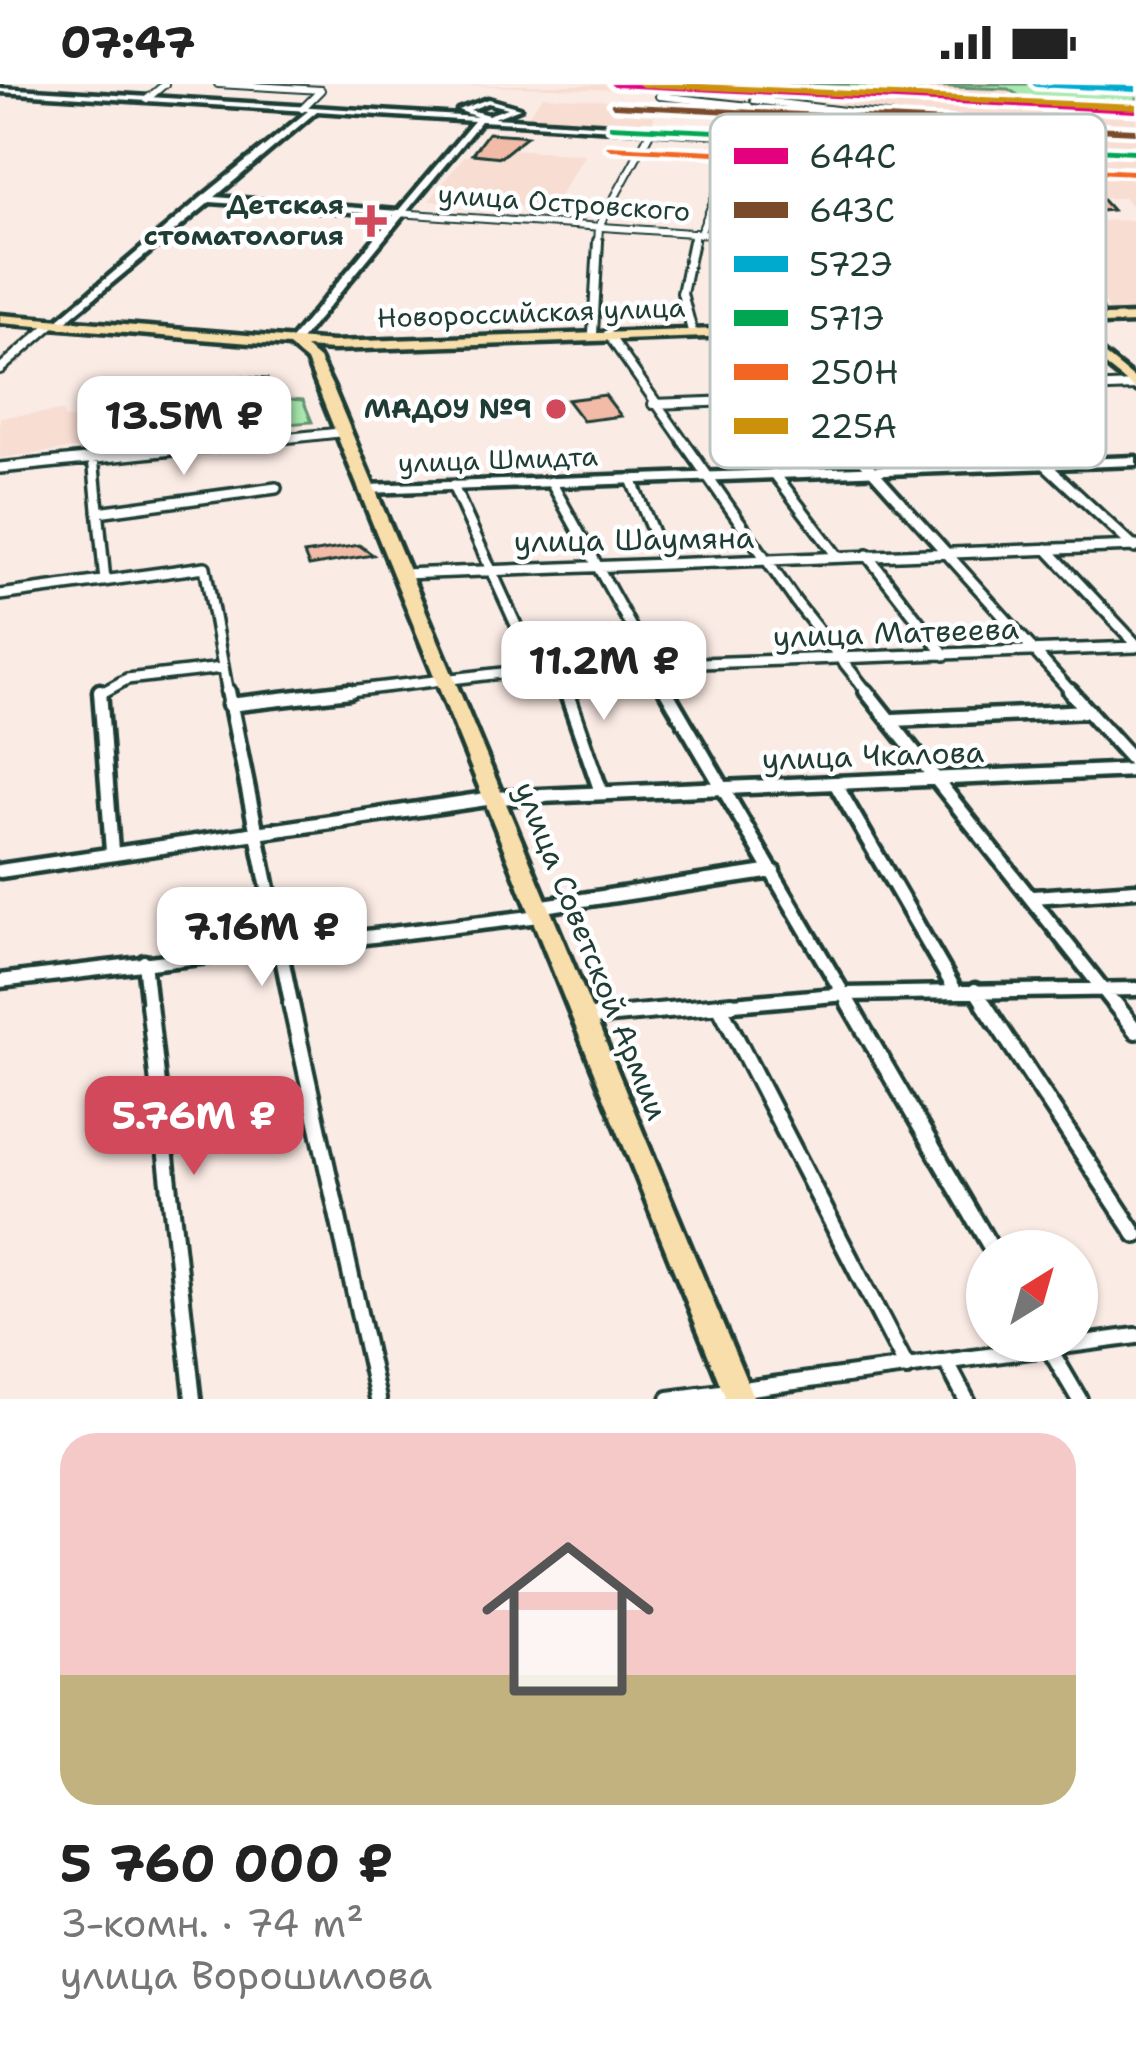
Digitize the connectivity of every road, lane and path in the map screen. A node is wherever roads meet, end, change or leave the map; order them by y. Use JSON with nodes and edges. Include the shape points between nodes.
{"nodes":[{"id":1,"x":165,"y":84,"type":"edge"},
{"id":2,"x":218,"y":84,"type":"edge"},
{"id":3,"x":0,"y":90,"type":"edge"},
{"id":4,"x":659,"y":96,"type":"dead end"},
{"id":5,"x":148,"y":99,"type":"junction"},
{"id":6,"x":752,"y":103,"type":"junction"},
{"id":7,"x":308,"y":109,"type":"junction"},
{"id":8,"x":747,"y":114,"type":"edge"},
{"id":9,"x":858,"y":114,"type":"edge"},
{"id":10,"x":480,"y":118,"type":"junction"},
{"id":11,"x":652,"y":129,"type":"junction"},
{"id":12,"x":710,"y":133,"type":"edge"},
{"id":13,"x":205,"y":199,"type":"junction"},
{"id":14,"x":710,"y":203,"type":"edge"},
{"id":15,"x":398,"y":213,"type":"junction"},
{"id":16,"x":599,"y":226,"type":"junction"},
{"id":17,"x":697,"y":234,"type":"junction"},
{"id":18,"x":710,"y":235,"type":"edge"},
{"id":19,"x":1136,"y":319,"type":"edge"},
{"id":20,"x":0,"y":320,"type":"edge"},
{"id":21,"x":1106,"y":320,"type":"edge"},
{"id":22,"x":55,"y":324,"type":"junction"},
{"id":23,"x":710,"y":330,"type":"edge"},
{"id":24,"x":692,"y":331,"type":"junction"},
{"id":25,"x":601,"y":334,"type":"junction"},
{"id":26,"x":293,"y":344,"type":"junction"},
{"id":27,"x":1106,"y":362,"type":"edge"},
{"id":28,"x":0,"y":369,"type":"edge"},
{"id":29,"x":1136,"y":386,"type":"edge"},
{"id":30,"x":1106,"y":387,"type":"edge"},
{"id":31,"x":710,"y":402,"type":"edge"},
{"id":32,"x":653,"y":404,"type":"junction"},
{"id":33,"x":344,"y":432,"type":"junction"},
{"id":34,"x":92,"y":457,"type":"junction"},
{"id":35,"x":1136,"y":461,"type":"edge"},
{"id":36,"x":1106,"y":462,"type":"edge"},
{"id":37,"x":903,"y":468,"type":"edge"},
{"id":38,"x":1047,"y":468,"type":"edge"},
{"id":39,"x":0,"y":469,"type":"edge"},
{"id":40,"x":868,"y":469,"type":"junction"},
{"id":41,"x":774,"y":473,"type":"junction"},
{"id":42,"x":704,"y":476,"type":"junction"},
{"id":43,"x":631,"y":479,"type":"junction"},
{"id":44,"x":551,"y":482,"type":"junction"},
{"id":45,"x":453,"y":486,"type":"junction"},
{"id":46,"x":276,"y":488,"type":"dead end"},
{"id":47,"x":367,"y":489,"type":"junction"},
{"id":48,"x":98,"y":512,"type":"junction"},
{"id":49,"x":1135,"y":547,"type":"edge"},
{"id":50,"x":1047,"y":549,"type":"junction"},
{"id":51,"x":947,"y":554,"type":"junction"},
{"id":52,"x":868,"y":555,"type":"junction"},
{"id":53,"x":837,"y":556,"type":"junction"},
{"id":54,"x":765,"y":561,"type":"junction"},
{"id":55,"x":665,"y":562,"type":"junction"},
{"id":56,"x":592,"y":564,"type":"junction"},
{"id":57,"x":491,"y":568,"type":"junction"},
{"id":58,"x":402,"y":574,"type":"junction"},
{"id":59,"x":105,"y":581,"type":"junction"},
{"id":60,"x":0,"y":595,"type":"edge"},
{"id":61,"x":1136,"y":645,"type":"edge"},
{"id":62,"x":1035,"y":652,"type":"junction"},
{"id":63,"x":945,"y":656,"type":"junction"},
{"id":64,"x":844,"y":660,"type":"junction"},
{"id":65,"x":655,"y":667,"type":"junction"},
{"id":66,"x":222,"y":668,"type":"junction"},
{"id":67,"x":536,"y":669,"type":"junction"},
{"id":68,"x":560,"y":669,"type":"junction"},
{"id":69,"x":443,"y":676,"type":"junction"},
{"id":70,"x":229,"y":705,"type":"junction"},
{"id":71,"x":1089,"y":711,"type":"junction"},
{"id":72,"x":893,"y":720,"type":"junction"},
{"id":73,"x":1136,"y":767,"type":"edge"},
{"id":74,"x":939,"y":777,"type":"junction"},
{"id":75,"x":835,"y":783,"type":"junction"},
{"id":76,"x":723,"y":786,"type":"junction"},
{"id":77,"x":601,"y":792,"type":"junction"},
{"id":78,"x":493,"y":798,"type":"junction"},
{"id":79,"x":253,"y":830,"type":"junction"},
{"id":80,"x":112,"y":851,"type":"junction"},
{"id":81,"x":0,"y":871,"type":"edge"},
{"id":82,"x":773,"y":871,"type":"junction"},
{"id":83,"x":1136,"y":890,"type":"edge"},
{"id":84,"x":1033,"y":898,"type":"junction"},
{"id":85,"x":539,"y":911,"type":"junction"},
{"id":86,"x":278,"y":946,"type":"junction"},
{"id":87,"x":144,"y":962,"type":"junction"},
{"id":88,"x":0,"y":981,"type":"edge"},
{"id":89,"x":1136,"y":988,"type":"edge"},
{"id":90,"x":955,"y":990,"type":"junction"},
{"id":91,"x":975,"y":990,"type":"junction"},
{"id":92,"x":1105,"y":990,"type":"junction"},
{"id":93,"x":846,"y":994,"type":"junction"},
{"id":94,"x":719,"y":1006,"type":"junction"},
{"id":95,"x":582,"y":1018,"type":"junction"},
{"id":96,"x":1136,"y":1031,"type":"edge"},
{"id":97,"x":981,"y":1230,"type":"edge"},
{"id":98,"x":1136,"y":1234,"type":"edge"},
{"id":99,"x":1136,"y":1336,"type":"edge"},
{"id":100,"x":1098,"y":1340,"type":"edge"},
{"id":101,"x":966,"y":1361,"type":"edge"},
{"id":102,"x":1057,"y":1362,"type":"edge"},
{"id":103,"x":948,"y":1364,"type":"junction"},
{"id":104,"x":907,"y":1368,"type":"junction"},
{"id":105,"x":738,"y":1393,"type":"edge"},
{"id":106,"x":193,"y":1399,"type":"edge"},
{"id":107,"x":377,"y":1399,"type":"edge"},
{"id":108,"x":669,"y":1399,"type":"edge"},
{"id":109,"x":966,"y":1399,"type":"edge"},
{"id":110,"x":1079,"y":1399,"type":"edge"}],
"edges":[{"from":1,"to":5,"type":"street"},
{"from":2,"to":7,"type":"street","via":[[321,90]]},
{"from":3,"to":5,"type":"main road"},
{"from":4,"to":6,"type":"street"},
{"from":5,"to":7,"type":"main road"},
{"from":6,"to":8,"type":"street"},
{"from":6,"to":9,"type":"street"},
{"from":7,"to":10,"type":"main road"},
{"from":7,"to":13,"type":"main road"},
{"from":10,"to":10,"type":"main road","via":[[508,115],[516,108],[488,101],[464,107]]},
{"from":10,"to":11,"type":"main road"},
{"from":10,"to":15,"type":"main road"},
{"from":11,"to":12,"type":"main road"},
{"from":11,"to":16,"type":"street"},
{"from":13,"to":15,"type":"main road","name":"улица Островского"},
{"from":13,"to":22,"type":"main road"},
{"from":14,"to":17,"type":"street"},
{"from":15,"to":16,"type":"street","name":"улица Островского"},
{"from":15,"to":26,"type":"main road"},
{"from":16,"to":17,"type":"street","name":"улица Островского"},
{"from":16,"to":25,"type":"street"},
{"from":17,"to":18,"type":"street","name":"улица Островского"},
{"from":17,"to":24,"type":"street","via":[[682,293]]},
{"from":19,"to":21,"type":"main road","name":"Новороссийская улица"},
{"from":20,"to":22,"type":"main road","name":"Новороссийская улица"},
{"from":22,"to":26,"type":"main road","name":"Новороссийская улица"},
{"from":22,"to":28,"type":"street"},
{"from":23,"to":24,"type":"main road","name":"Новороссийская улица"},
{"from":24,"to":25,"type":"main road","name":"Новороссийская улица"},
{"from":25,"to":26,"type":"main road","name":"Новороссийская улица"},
{"from":25,"to":32,"type":"street"},
{"from":26,"to":33,"type":"main road","name":"улица Советской Армии","via":[[313,359]]},
{"from":27,"to":29,"type":"main road"},
{"from":29,"to":30,"type":"street"},
{"from":31,"to":32,"type":"street"},
{"from":32,"to":42,"type":"street"},
{"from":33,"to":34,"type":"street"},
{"from":33,"to":47,"type":"main road","name":"улица Советской Армии"},
{"from":34,"to":39,"type":"street"},
{"from":34,"to":48,"type":"street"},
{"from":35,"to":36,"type":"main road","name":"улица Шмидта"},
{"from":37,"to":40,"type":"main road","name":"улица Шмидта"},
{"from":38,"to":49,"type":"street"},
{"from":40,"to":41,"type":"main road","name":"улица Шмидта"},
{"from":40,"to":51,"type":"street"},
{"from":41,"to":42,"type":"main road","name":"улица Шмидта"},
{"from":41,"to":53,"type":"street"},
{"from":42,"to":43,"type":"main road","name":"улица Шмидта"},
{"from":42,"to":54,"type":"street"},
{"from":43,"to":44,"type":"main road","name":"улица Шмидта"},
{"from":43,"to":55,"type":"street","name":"улица Шмидта"},
{"from":44,"to":45,"type":"main road","name":"улица Шмидта"},
{"from":44,"to":56,"type":"street"},
{"from":45,"to":47,"type":"main road","name":"улица Шмидта"},
{"from":45,"to":57,"type":"street"},
{"from":46,"to":48,"type":"street"},
{"from":47,"to":58,"type":"main road","name":"улица Советской Армии"},
{"from":48,"to":59,"type":"street"},
{"from":49,"to":50,"type":"street","name":"улица Шаумяна"},
{"from":50,"to":51,"type":"street","name":"улица Шаумяна"},
{"from":50,"to":61,"type":"street","name":"улица Матвеева"},
{"from":51,"to":52,"type":"street","name":"улица Шаумяна"},
{"from":51,"to":62,"type":"street"},
{"from":52,"to":53,"type":"street","name":"улица Шаумяна"},
{"from":52,"to":63,"type":"street"},
{"from":53,"to":54,"type":"street","name":"улица Шаумяна"},
{"from":54,"to":55,"type":"street","name":"улица Шаумяна"},
{"from":54,"to":64,"type":"street"},
{"from":55,"to":56,"type":"street","name":"улица Шаумяна"},
{"from":56,"to":57,"type":"street","name":"улица Шаумяна"},
{"from":56,"to":65,"type":"street"},
{"from":57,"to":58,"type":"street","name":"улица Шаумяна"},
{"from":57,"to":67,"type":"street"},
{"from":58,"to":69,"type":"main road","name":"улица Советской Армии"},
{"from":59,"to":60,"type":"street"},
{"from":59,"to":66,"type":"street","via":[[205,567]]},
{"from":61,"to":62,"type":"street","name":"улица Матвеева"},
{"from":62,"to":63,"type":"street","name":"улица Матвеева"},
{"from":62,"to":71,"type":"street"},
{"from":63,"to":64,"type":"street","name":"улица Матвеева"},
{"from":64,"to":65,"type":"street","name":"улица Матвеева"},
{"from":64,"to":72,"type":"street"},
{"from":65,"to":68,"type":"street","name":"улица Матвеева"},
{"from":65,"to":76,"type":"street"},
{"from":66,"to":70,"type":"street"},
{"from":66,"to":80,"type":"street","via":[[100,690]]},
{"from":67,"to":68,"type":"street","name":"улица Матвеева"},
{"from":67,"to":69,"type":"street","name":"улица Матвеева"},
{"from":68,"to":77,"type":"street"},
{"from":69,"to":70,"type":"street","name":"улица Матвеева"},
{"from":69,"to":78,"type":"main road","name":"улица Советской Армии"},
{"from":70,"to":79,"type":"street"},
{"from":71,"to":72,"type":"street"},
{"from":71,"to":73,"type":"street"},
{"from":72,"to":74,"type":"street"},
{"from":73,"to":74,"type":"street","name":"улица Чкалова"},
{"from":74,"to":75,"type":"street","name":"улица Чкалова"},
{"from":74,"to":84,"type":"street"},
{"from":75,"to":76,"type":"street","name":"улица Чкалова"},
{"from":75,"to":90,"type":"street"},
{"from":76,"to":77,"type":"street","name":"улица Чкалова"},
{"from":76,"to":82,"type":"street"},
{"from":77,"to":78,"type":"street","name":"улица Чкалова"},
{"from":78,"to":79,"type":"street","name":"улица Чкалова"},
{"from":78,"to":85,"type":"main road","name":"улица Советской Армии"},
{"from":79,"to":80,"type":"street","name":"улица Чкалова"},
{"from":79,"to":86,"type":"street"},
{"from":80,"to":81,"type":"street","name":"улица Чкалова"},
{"from":82,"to":85,"type":"street"},
{"from":82,"to":93,"type":"street"},
{"from":83,"to":84,"type":"street"},
{"from":84,"to":92,"type":"street"},
{"from":85,"to":86,"type":"street"},
{"from":85,"to":95,"type":"main road","name":"улица Советской Армии"},
{"from":86,"to":87,"type":"street"},
{"from":86,"to":107,"type":"street"},
{"from":87,"to":88,"type":"street"},
{"from":87,"to":106,"type":"street"},
{"from":89,"to":92,"type":"street"},
{"from":90,"to":91,"type":"street"},
{"from":90,"to":93,"type":"street"},
{"from":91,"to":92,"type":"street"},
{"from":91,"to":98,"type":"street"},
{"from":92,"to":96,"type":"street"},
{"from":93,"to":94,"type":"street"},
{"from":93,"to":97,"type":"street"},
{"from":94,"to":95,"type":"street"},
{"from":94,"to":104,"type":"street"},
{"from":95,"to":105,"type":"main road","name":"улица Советской Армии"},
{"from":99,"to":100,"type":"street"},
{"from":101,"to":103,"type":"street"},
{"from":102,"to":110,"type":"street"},
{"from":103,"to":104,"type":"street"},
{"from":103,"to":109,"type":"street"},
{"from":104,"to":105,"type":"street"},
{"from":105,"to":108,"type":"street"}]}
